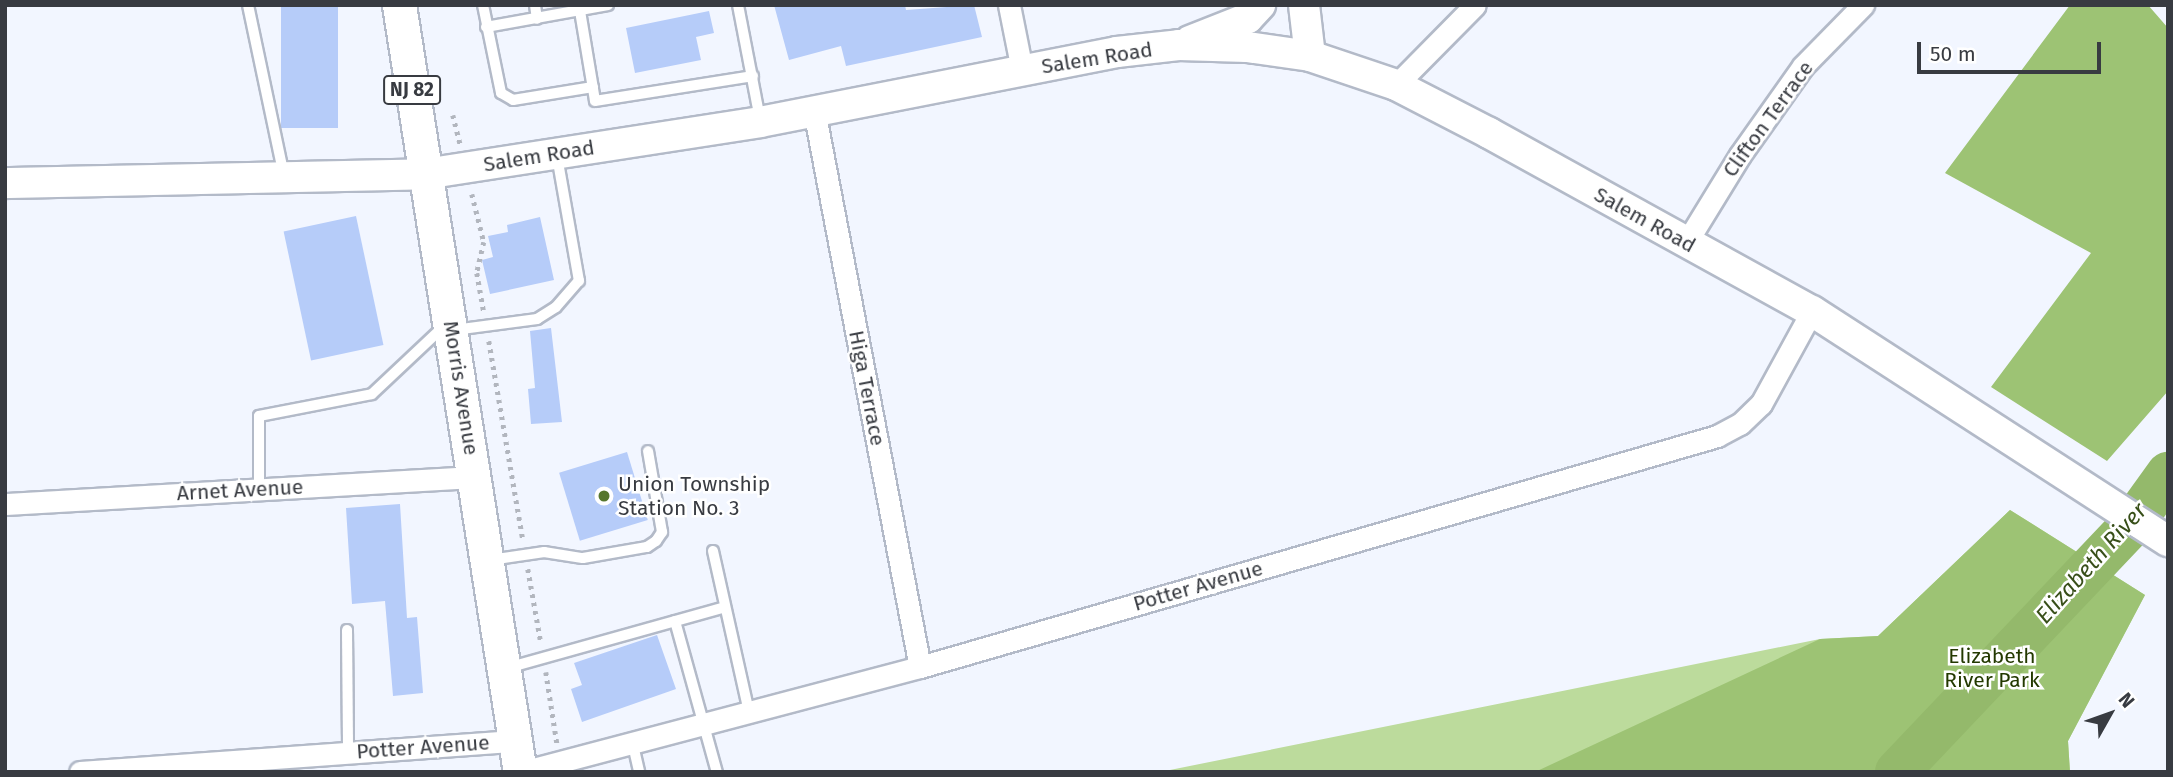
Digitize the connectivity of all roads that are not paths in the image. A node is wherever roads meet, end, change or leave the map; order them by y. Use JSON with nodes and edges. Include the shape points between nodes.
{"nodes":[{"id":1,"x":248,"y":5,"type":"edge"},
{"id":2,"x":398,"y":5,"type":"edge"},
{"id":3,"x":483,"y":5,"type":"edge"},
{"id":4,"x":535,"y":5,"type":"edge"},
{"id":5,"x":608,"y":5,"type":"edge"},
{"id":6,"x":738,"y":5,"type":"edge"},
{"id":7,"x":1009,"y":5,"type":"edge"},
{"id":8,"x":1261,"y":5,"type":"edge"},
{"id":9,"x":1304,"y":5,"type":"edge"},
{"id":10,"x":1475,"y":5,"type":"edge"},
{"id":11,"x":1863,"y":5,"type":"edge"},
{"id":12,"x":580,"y":11,"type":"junction"},
{"id":13,"x":537,"y":19,"type":"junction"},
{"id":14,"x":486,"y":27,"type":"junction"},
{"id":15,"x":1180,"y":46,"type":"junction"},
{"id":16,"x":1310,"y":56,"type":"junction"},
{"id":17,"x":1022,"y":70,"type":"junction"},
{"id":18,"x":753,"y":76,"type":"junction"},
{"id":19,"x":1396,"y":85,"type":"junction"},
{"id":20,"x":593,"y":87,"type":"junction"},
{"id":21,"x":814,"y":110,"type":"junction"},
{"id":22,"x":760,"y":122,"type":"junction"},
{"id":23,"x":556,"y":154,"type":"junction"},
{"id":24,"x":425,"y":174,"type":"junction"},
{"id":25,"x":285,"y":178,"type":"junction"},
{"id":26,"x":5,"y":183,"type":"edge"},
{"id":27,"x":1686,"y":243,"type":"junction"},
{"id":28,"x":1812,"y":312,"type":"junction"},
{"id":29,"x":451,"y":325,"type":"junction"},
{"id":30,"x":648,"y":451,"type":"dead end"},
{"id":31,"x":476,"y":477,"type":"junction"},
{"id":32,"x":259,"y":489,"type":"junction"},
{"id":33,"x":5,"y":504,"type":"edge"},
{"id":34,"x":2167,"y":542,"type":"edge"},
{"id":35,"x":713,"y":551,"type":"dead end"},
{"id":36,"x":487,"y":561,"type":"junction"},
{"id":37,"x":725,"y":607,"type":"junction"},
{"id":38,"x":676,"y":621,"type":"junction"},
{"id":39,"x":347,"y":630,"type":"dead end"},
{"id":40,"x":920,"y":667,"type":"junction"},
{"id":41,"x":504,"y":669,"type":"junction"},
{"id":42,"x":749,"y":712,"type":"junction"},
{"id":43,"x":704,"y":725,"type":"junction"},
{"id":44,"x":633,"y":745,"type":"junction"},
{"id":45,"x":348,"y":753,"type":"junction"},
{"id":46,"x":519,"y":761,"type":"edge"},
{"id":47,"x":80,"y":772,"type":"edge"},
{"id":48,"x":639,"y":772,"type":"edge"},
{"id":49,"x":717,"y":772,"type":"edge"}],
"edges":[{"from":1,"to":25,"type":"lane"},
{"from":2,"to":24,"type":"main road","name":"Morris Avenue","number":"NJ 82"},
{"from":3,"to":14,"type":"lane"},
{"from":4,"to":13,"type":"lane"},
{"from":5,"to":12,"type":"lane"},
{"from":6,"to":18,"type":"lane"},
{"from":7,"to":17,"type":"street"},
{"from":8,"to":15,"type":"street","via":[[1248,18]]},
{"from":9,"to":16,"type":"street"},
{"from":10,"to":19,"type":"street"},
{"from":11,"to":27,"type":"street","name":"Clifton Terrace","via":[[1803,66]]},
{"from":12,"to":13,"type":"lane"},
{"from":12,"to":20,"type":"lane"},
{"from":13,"to":14,"type":"lane"},
{"from":14,"to":20,"type":"lane","via":[[501,93],[513,100]]},
{"from":15,"to":16,"type":"street","name":"Salem Road","via":[[1247,47]]},
{"from":15,"to":17,"type":"street","name":"Salem Road"},
{"from":16,"to":19,"type":"street","name":"Salem Road"},
{"from":17,"to":21,"type":"street","name":"Salem Road"},
{"from":18,"to":20,"type":"lane","via":[[595,101]]},
{"from":18,"to":22,"type":"lane"},
{"from":19,"to":27,"type":"street","name":"Salem Road"},
{"from":21,"to":22,"type":"street","name":"Salem Road"},
{"from":21,"to":40,"type":"street","name":"Higa Terrace"},
{"from":22,"to":23,"type":"street","name":"Salem Road"},
{"from":23,"to":24,"type":"street","name":"Salem Road"},
{"from":23,"to":29,"type":"lane","via":[[579,281],[556,307],[537,318],[486,326]]},
{"from":24,"to":25,"type":"street","name":"Salem Road"},
{"from":24,"to":29,"type":"main road","name":"Morris Avenue","number":"NJ 82"},
{"from":25,"to":26,"type":"street","name":"Salem Road"},
{"from":27,"to":28,"type":"street","name":"Salem Road"},
{"from":28,"to":34,"type":"street","name":"Salem Road"},
{"from":28,"to":40,"type":"street","name":"Potter Avenue","via":[[1761,404],[1740,424],[1717,436]]},
{"from":29,"to":31,"type":"main road","name":"Morris Avenue","number":"NJ 82"},
{"from":29,"to":32,"type":"lane","via":[[390,381],[350,400],[259,416]]},
{"from":30,"to":36,"type":"lane","via":[[662,532],[656,541],[647,547],[583,558],[526,555]]},
{"from":31,"to":32,"type":"street","name":"Arnet Avenue"},
{"from":31,"to":36,"type":"main road","name":"Morris Avenue","number":"NJ 82"},
{"from":32,"to":33,"type":"street","name":"Arnet Avenue"},
{"from":35,"to":37,"type":"lane"},
{"from":36,"to":41,"type":"main road","name":"Morris Avenue","number":"NJ 82"},
{"from":37,"to":38,"type":"lane"},
{"from":37,"to":42,"type":"lane"},
{"from":38,"to":41,"type":"lane"},
{"from":38,"to":43,"type":"lane"},
{"from":39,"to":45,"type":"lane"},
{"from":40,"to":42,"type":"street","name":"Potter Avenue"},
{"from":41,"to":46,"type":"main road","name":"Morris Avenue","number":"NJ 82"},
{"from":42,"to":43,"type":"street","name":"Potter Avenue"},
{"from":43,"to":44,"type":"street","name":"Potter Avenue"},
{"from":43,"to":49,"type":"lane"},
{"from":44,"to":46,"type":"street","name":"Potter Avenue","via":[[559,763]]},
{"from":44,"to":48,"type":"lane"},
{"from":45,"to":46,"type":"street","name":"Potter Avenue"},
{"from":45,"to":47,"type":"street","name":"Potter Avenue"}]}
